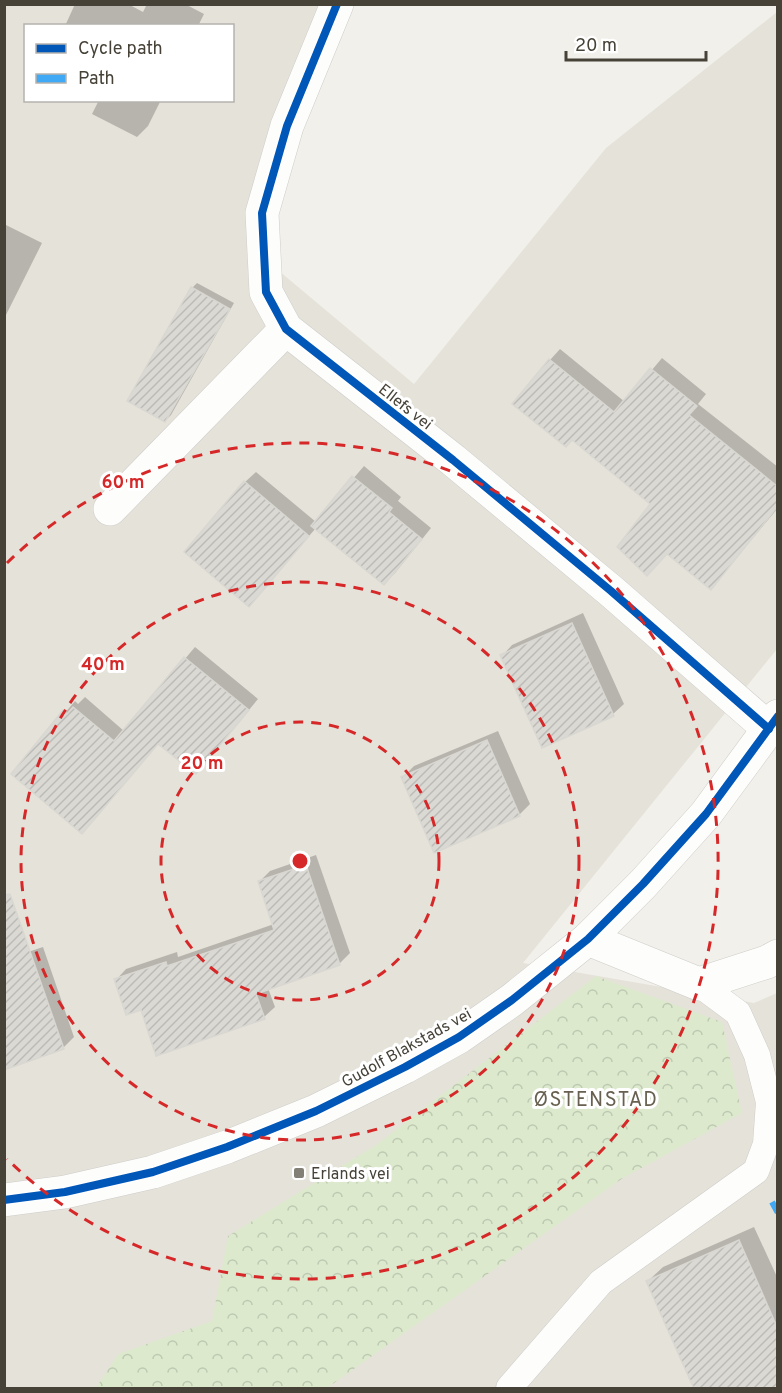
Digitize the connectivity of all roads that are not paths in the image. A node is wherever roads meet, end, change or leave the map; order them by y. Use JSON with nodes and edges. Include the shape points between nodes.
{"nodes":[{"id":1,"x":338,"y":4,"type":"edge"},
{"id":2,"x":286,"y":329,"type":"junction"},
{"id":3,"x":110,"y":509,"type":"dead end"},
{"id":4,"x":773,"y":722,"type":"edge"},
{"id":5,"x":588,"y":939,"type":"junction"},
{"id":6,"x":777,"y":956,"type":"edge"},
{"id":7,"x":699,"y":984,"type":"junction"},
{"id":8,"x":4,"y":1200,"type":"edge"},
{"id":9,"x":509,"y":1389,"type":"edge"}],
"edges":[{"from":1,"to":2,"type":"street","name":"Ellefs vei","via":[[288,126],[262,213],[266,292]]},
{"from":2,"to":3,"type":"street"},
{"from":2,"to":4,"type":"street","name":"Ellefs vei","via":[[453,459]]},
{"from":4,"to":5,"type":"street","name":"Gudolf Blakstads vei","via":[[706,814]]},
{"from":5,"to":7,"type":"street"},
{"from":5,"to":8,"type":"street","name":"Gudolf Blakstads vei","via":[[512,1000],[459,1036],[316,1111],[227,1148],[153,1172],[65,1192]]},
{"from":6,"to":7,"type":"street"},
{"from":7,"to":9,"type":"lane","via":[[738,1013],[757,1055],[769,1102],[766,1144],[756,1171],[601,1282]]}]}
